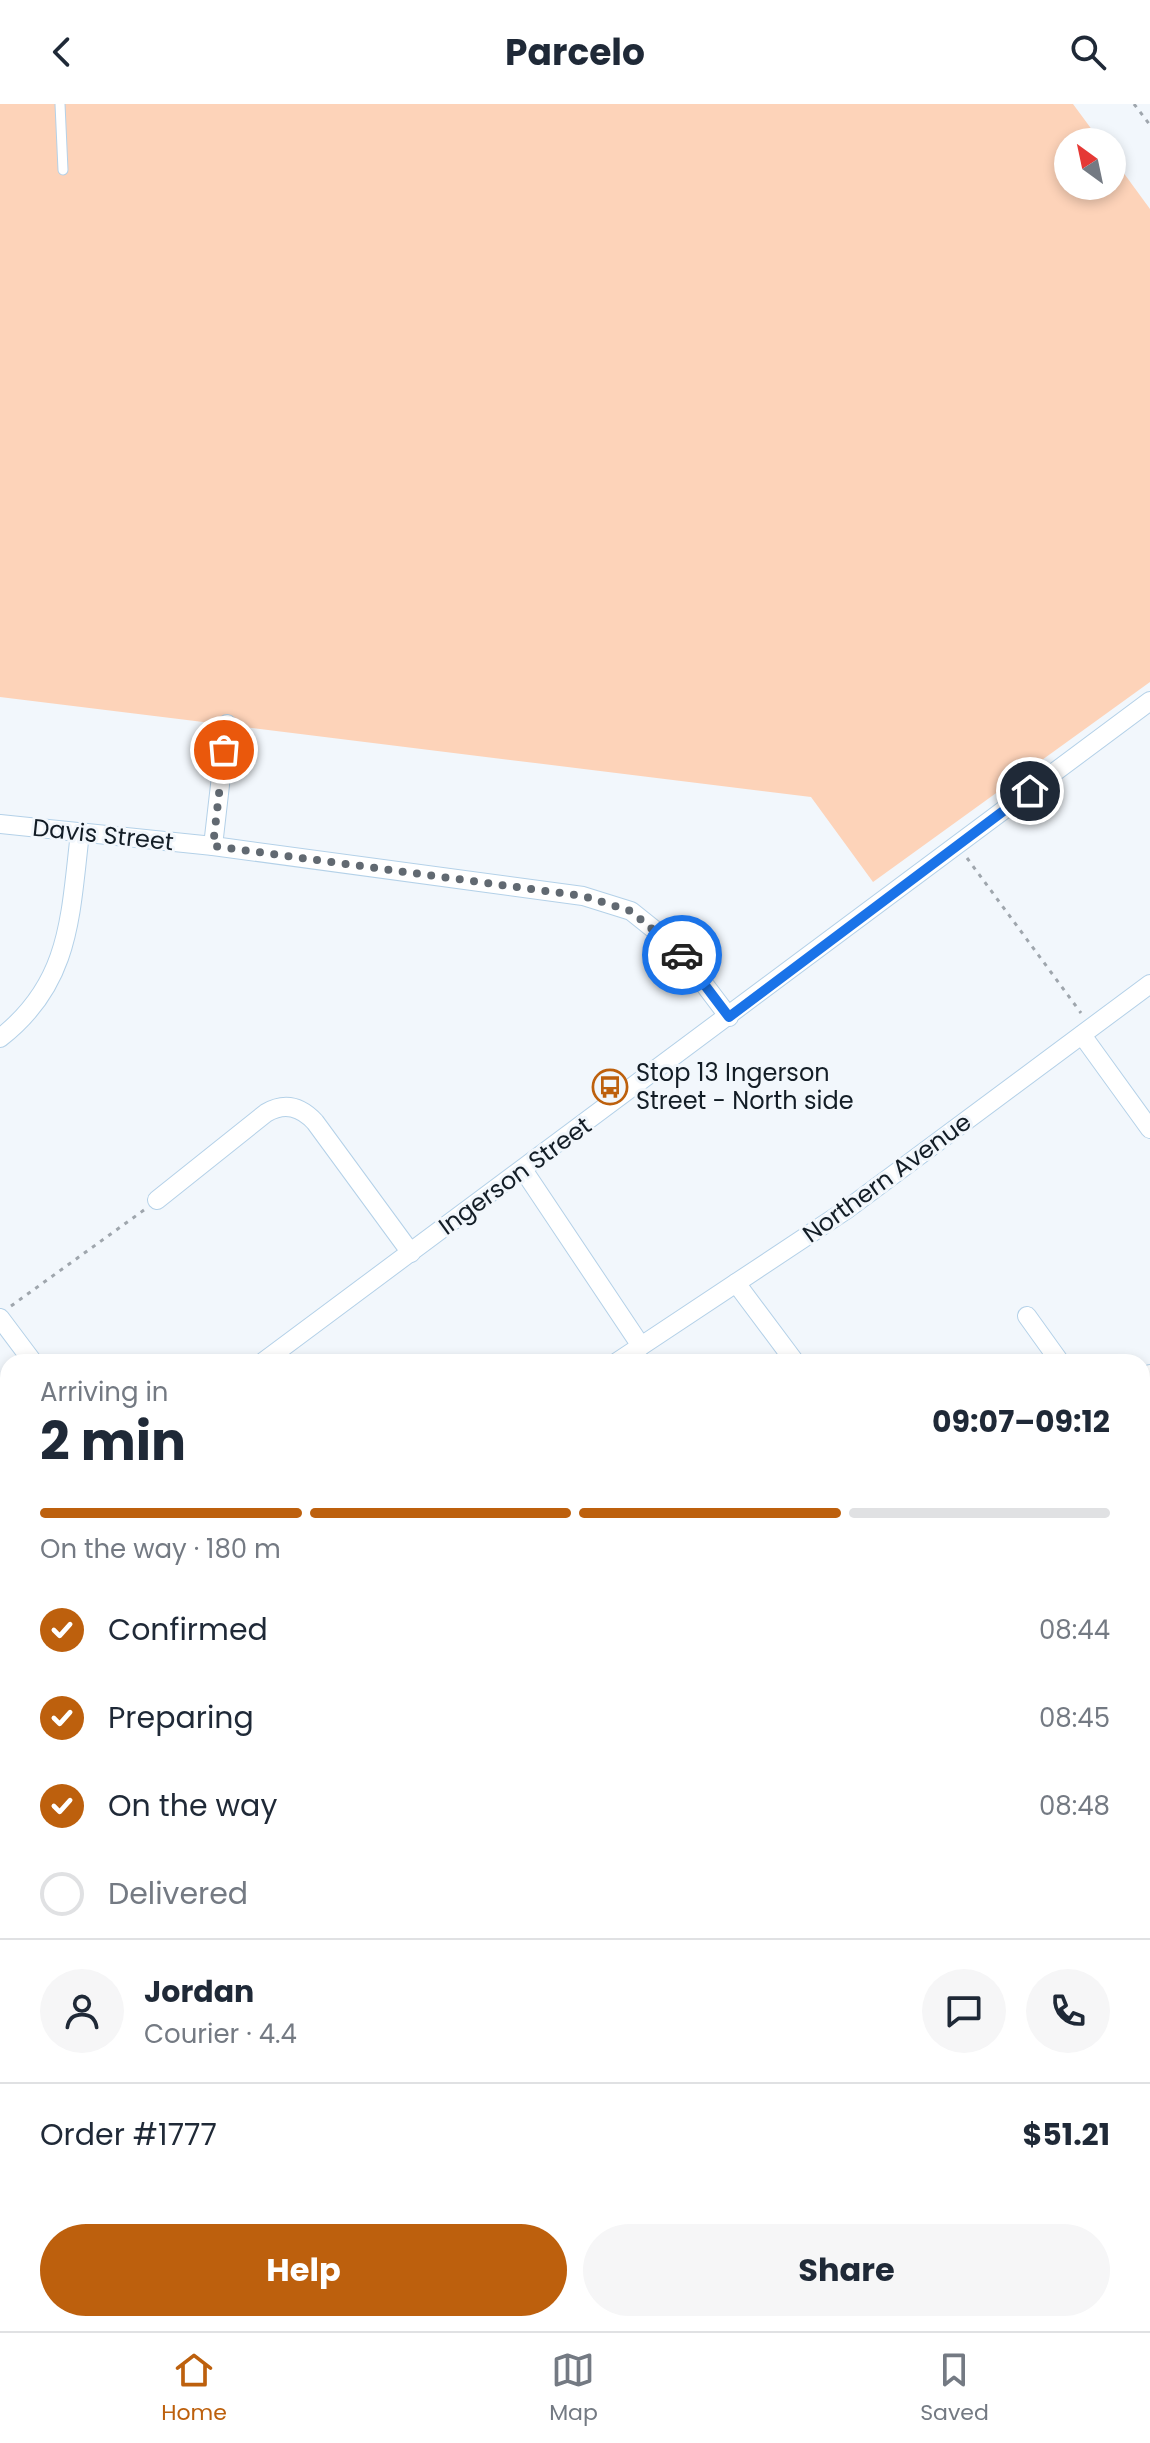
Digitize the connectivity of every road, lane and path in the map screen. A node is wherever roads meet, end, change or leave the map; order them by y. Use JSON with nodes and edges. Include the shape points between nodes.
{"nodes":[{"id":1,"x":60,"y":104,"type":"edge"},
{"id":2,"x":1134,"y":104,"type":"edge"},
{"id":3,"x":1150,"y":125,"type":"edge"},
{"id":4,"x":63,"y":170,"type":"dead end"},
{"id":5,"x":1150,"y":701,"type":"edge"},
{"id":6,"x":227,"y":724,"type":"dead end"},
{"id":7,"x":0,"y":824,"type":"edge"},
{"id":8,"x":80,"y":833,"type":"junction"},
{"id":9,"x":958,"y":845,"type":"junction"},
{"id":10,"x":213,"y":846,"type":"junction"},
{"id":11,"x":1150,"y":984,"type":"edge"},
{"id":12,"x":729,"y":1017,"type":"junction"},
{"id":13,"x":1087,"y":1031,"type":"junction"},
{"id":14,"x":0,"y":1038,"type":"edge"},
{"id":15,"x":1150,"y":1129,"type":"edge"},
{"id":16,"x":524,"y":1171,"type":"junction"},
{"id":17,"x":157,"y":1200,"type":"joint"},
{"id":18,"x":411,"y":1253,"type":"junction"},
{"id":19,"x":736,"y":1283,"type":"junction"},
{"id":20,"x":1027,"y":1316,"type":"dead end"},
{"id":21,"x":0,"y":1318,"type":"edge"},
{"id":22,"x":641,"y":1346,"type":"junction"},
{"id":23,"x":27,"y":1354,"type":"edge"},
{"id":24,"x":274,"y":1354,"type":"edge"},
{"id":25,"x":629,"y":1354,"type":"edge"},
{"id":26,"x":789,"y":1354,"type":"edge"},
{"id":27,"x":1054,"y":1354,"type":"edge"}],
"edges":[{"from":1,"to":4,"type":"lane"},
{"from":2,"to":3,"type":"path"},
{"from":5,"to":9,"type":"street","name":"Ingerson Street"},
{"from":6,"to":10,"type":"street"},
{"from":7,"to":8,"type":"street","name":"Davis Street"},
{"from":8,"to":10,"type":"street","name":"Davis Street"},
{"from":8,"to":14,"type":"street","via":[[69,924],[50,987],[23,1021]]},
{"from":9,"to":12,"type":"street","name":"Ingerson Street"},
{"from":9,"to":13,"type":"path"},
{"from":10,"to":12,"type":"street","name":"Davis Street","via":[[583,896],[631,911],[676,947]]},
{"from":11,"to":13,"type":"street","name":"Northern Avenue"},
{"from":12,"to":16,"type":"street","name":"Ingerson Street"},
{"from":13,"to":15,"type":"street"},
{"from":13,"to":19,"type":"street","name":"Northern Avenue","via":[[846,1210]]},
{"from":16,"to":18,"type":"street","name":"Ingerson Street"},
{"from":16,"to":22,"type":"street"},
{"from":17,"to":18,"type":"street","via":[[266,1113],[282,1106],[299,1108],[315,1122]]},
{"from":17,"to":21,"type":"path"},
{"from":18,"to":24,"type":"street","name":"Ingerson Street"},
{"from":19,"to":22,"type":"street","name":"Northern Avenue"},
{"from":19,"to":26,"type":"street"},
{"from":20,"to":27,"type":"street"},
{"from":21,"to":23,"type":"street"},
{"from":22,"to":25,"type":"street","name":"Northern Avenue"}]}
